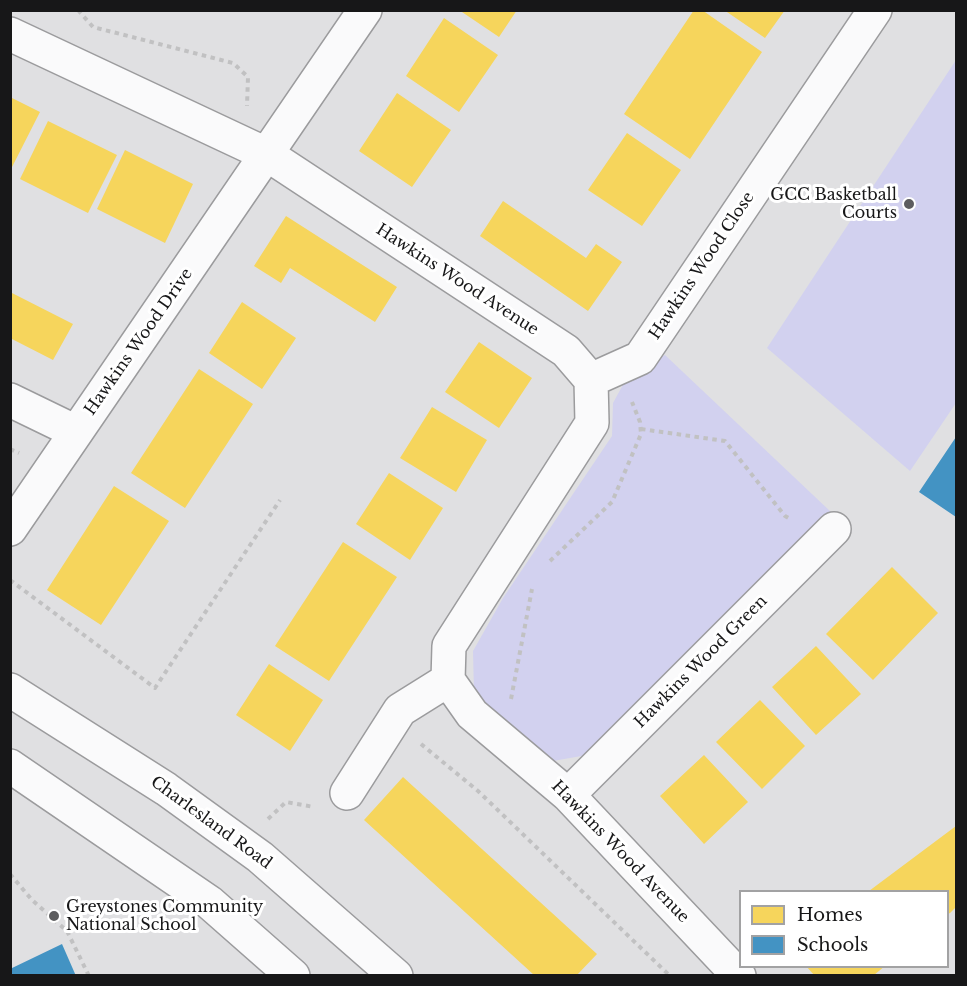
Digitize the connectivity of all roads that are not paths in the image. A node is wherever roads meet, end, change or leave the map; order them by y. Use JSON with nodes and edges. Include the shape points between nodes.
{"nodes":[{"id":1,"x":365,"y":10,"type":"edge"},
{"id":2,"x":874,"y":10,"type":"edge"},
{"id":3,"x":10,"y":34,"type":"edge"},
{"id":4,"x":254,"y":149,"type":"junction"},
{"id":5,"x":591,"y":380,"type":"junction"},
{"id":6,"x":10,"y":400,"type":"edge"},
{"id":7,"x":76,"y":432,"type":"junction"},
{"id":8,"x":10,"y":529,"type":"edge"},
{"id":9,"x":828,"y":534,"type":"road end"},
{"id":10,"x":439,"y":686,"type":"junction"},
{"id":11,"x":10,"y":690,"type":"edge"},
{"id":12,"x":10,"y":766,"type":"edge"},
{"id":13,"x":347,"y":793,"type":"road end"},
{"id":14,"x":568,"y":795,"type":"junction"},
{"id":15,"x":293,"y":975,"type":"edge"},
{"id":16,"x":396,"y":975,"type":"edge"},
{"id":17,"x":739,"y":975,"type":"edge"}],
"edges":[{"from":1,"to":4,"type":"street"},
{"from":2,"to":5,"type":"street","name":"Hawkins Wood Close","via":[[640,358]]},
{"from":3,"to":4,"type":"street","name":"Hawkins Wood Avenue"},
{"from":4,"to":5,"type":"street","name":"Hawkins Wood Avenue","via":[[566,351]]},
{"from":4,"to":7,"type":"street","name":"Hawkins Wood Drive"},
{"from":5,"to":10,"type":"street","via":[[592,423],[449,646]]},
{"from":6,"to":7,"type":"street"},
{"from":7,"to":8,"type":"street","name":"Hawkins Wood Drive"},
{"from":9,"to":14,"type":"street","name":"Hawkins Wood Green"},
{"from":10,"to":13,"type":"street","via":[[400,710]]},
{"from":10,"to":14,"type":"street","name":"Hawkins Wood Avenue"},
{"from":11,"to":16,"type":"street","name":"Charlesland Road","via":[[166,789],[251,850]]},
{"from":12,"to":15,"type":"street","via":[[209,902]]},
{"from":14,"to":17,"type":"street","name":"Hawkins Wood Avenue"}]}
